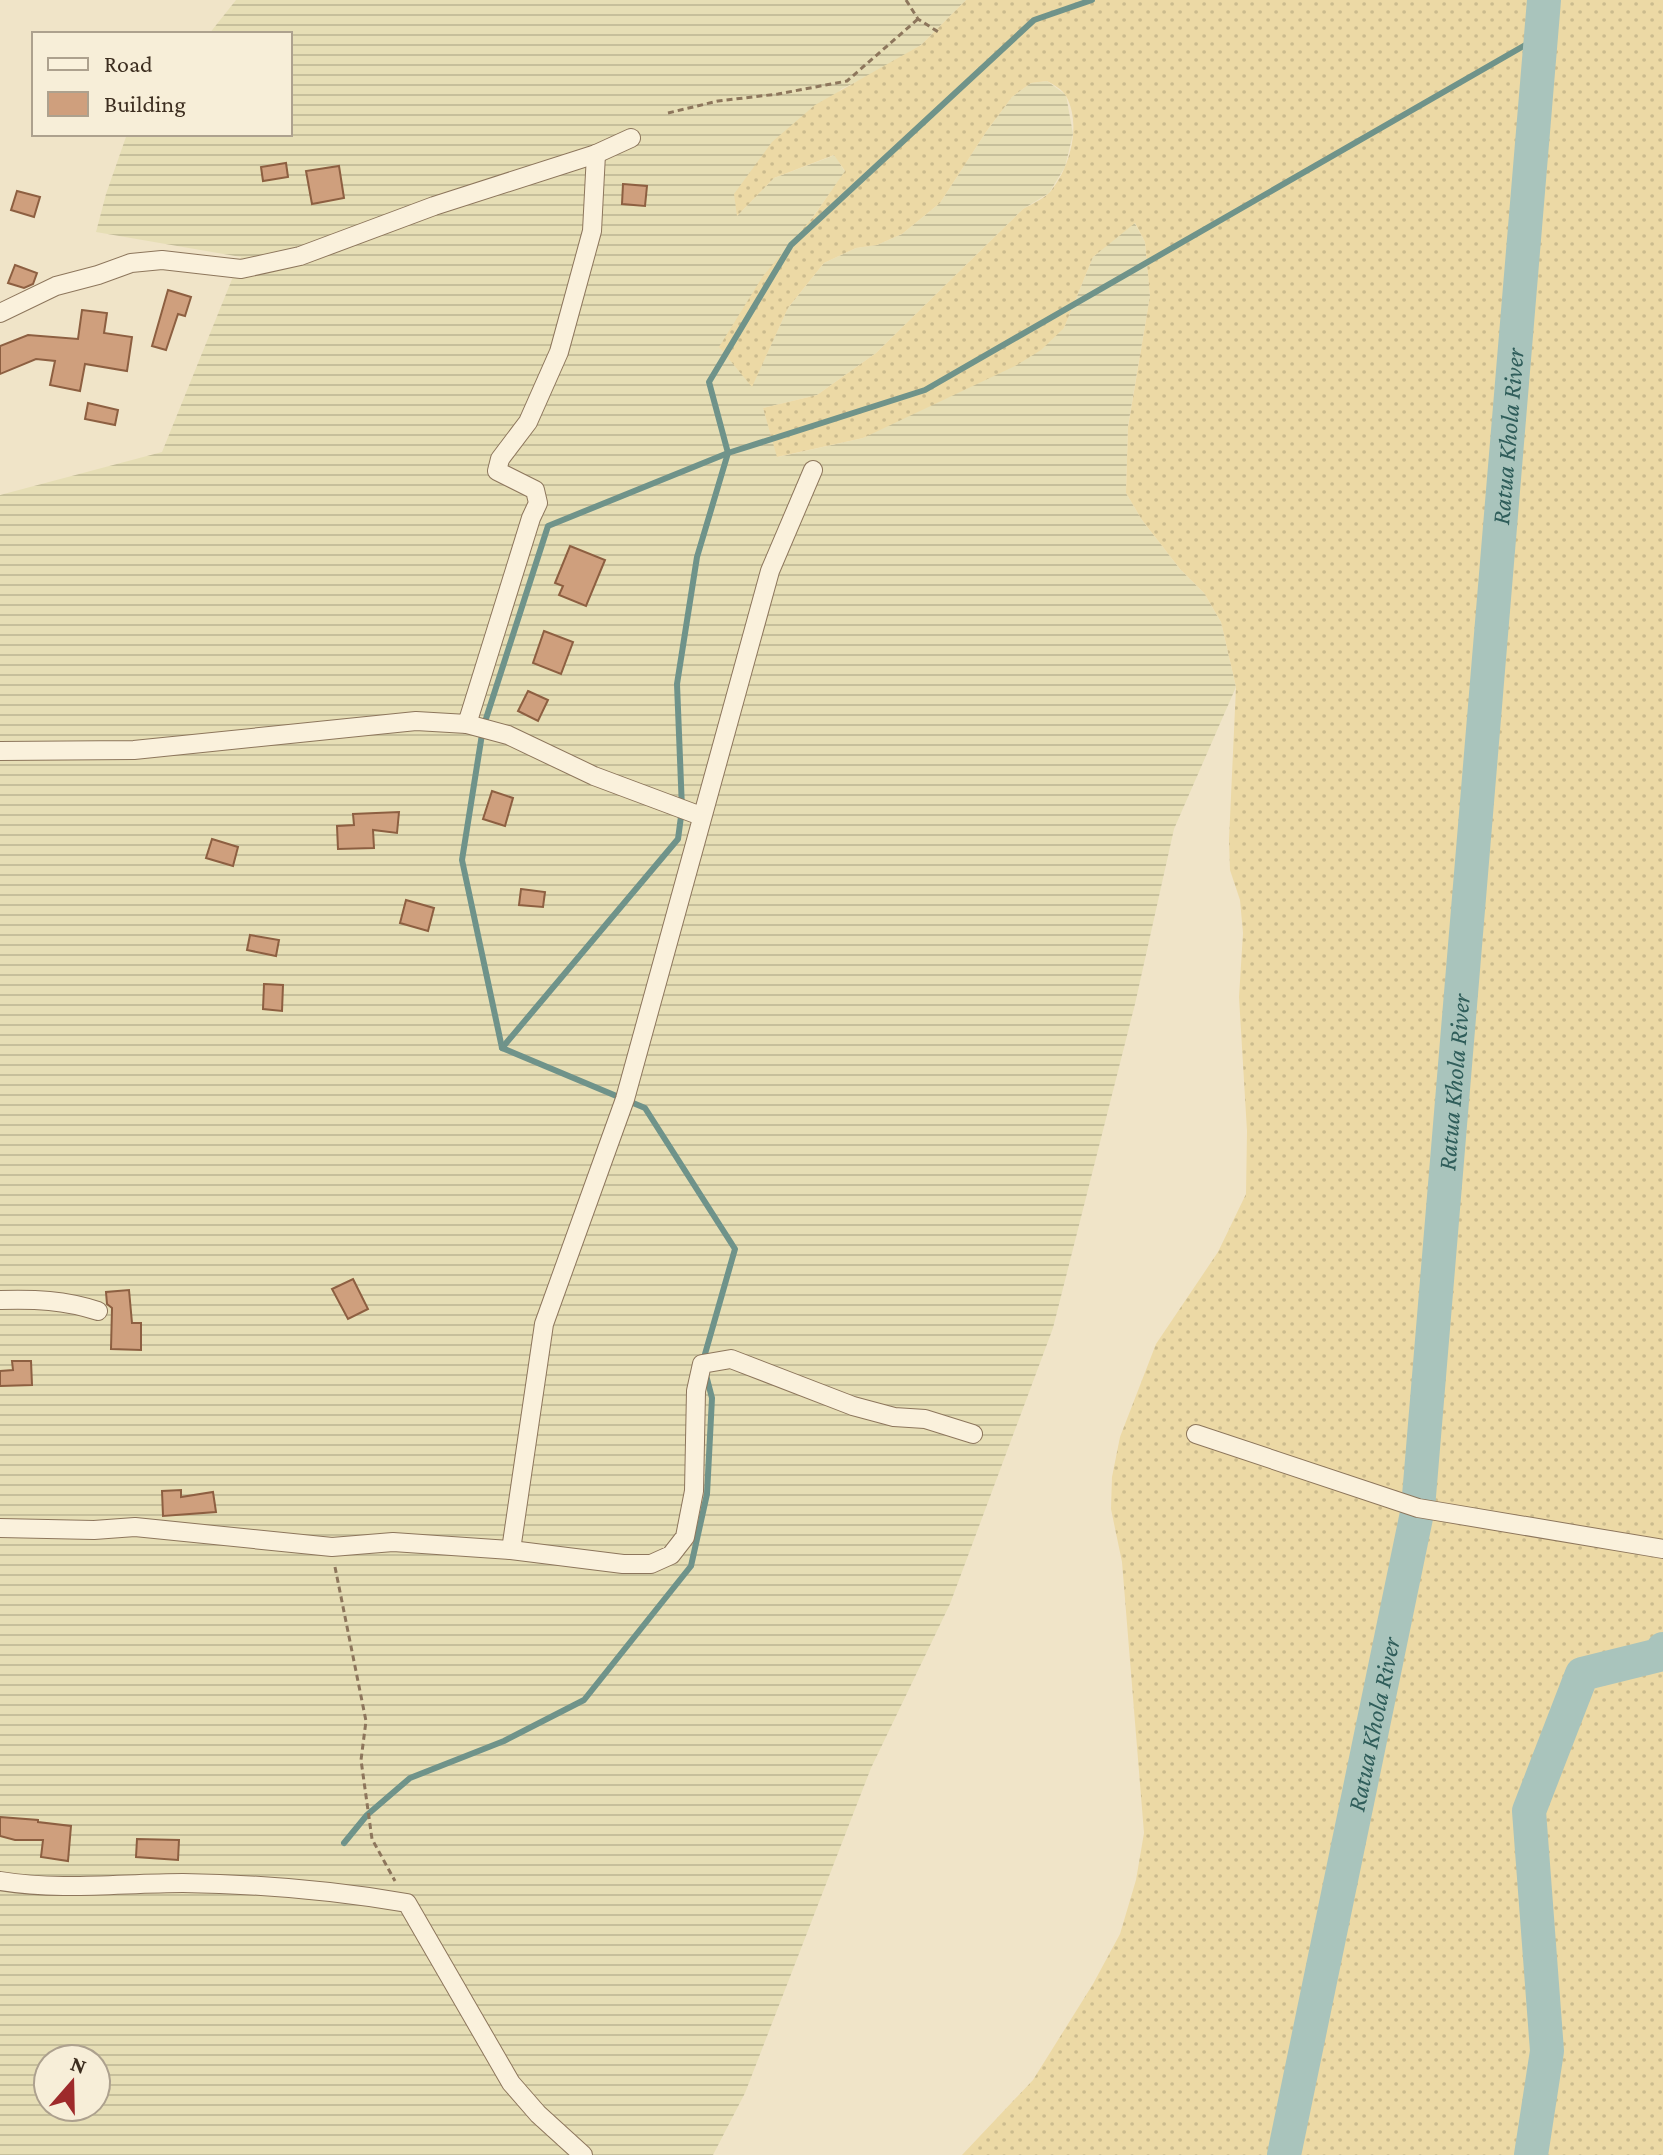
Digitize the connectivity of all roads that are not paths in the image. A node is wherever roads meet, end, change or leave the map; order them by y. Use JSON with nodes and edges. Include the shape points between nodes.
{"nodes":[{"id":1,"x":631,"y":138,"type":"dead end"},
{"id":2,"x":596,"y":154,"type":"junction"},
{"id":3,"x":0,"y":313,"type":"edge"},
{"id":4,"x":813,"y":470,"type":"dead end"},
{"id":5,"x":467,"y":724,"type":"junction"},
{"id":6,"x":0,"y":751,"type":"edge"},
{"id":7,"x":701,"y":816,"type":"junction"},
{"id":8,"x":0,"y":1300,"type":"edge"},
{"id":9,"x":98,"y":1311,"type":"dead end"},
{"id":10,"x":973,"y":1434,"type":"dead end"},
{"id":11,"x":1196,"y":1434,"type":"dead end"},
{"id":12,"x":0,"y":1528,"type":"edge"},
{"id":13,"x":1663,"y":1549,"type":"edge"},
{"id":14,"x":511,"y":1550,"type":"junction"},
{"id":15,"x":0,"y":1881,"type":"edge"},
{"id":16,"x":583,"y":2155,"type":"edge"}],
"edges":[{"from":1,"to":2,"type":"street"},
{"from":2,"to":3,"type":"street","via":[[300,256],[241,269],[162,260],[131,263],[56,286]]},
{"from":2,"to":5,"type":"street","via":[[592,231],[559,352],[528,422],[497,471],[535,490],[538,503]]},
{"from":4,"to":7,"type":"street","via":[[770,571]]},
{"from":5,"to":6,"type":"street","via":[[416,721],[134,750]]},
{"from":5,"to":7,"type":"street","via":[[508,735],[594,776]]},
{"from":7,"to":14,"type":"street","via":[[625,1099],[544,1324]]},
{"from":8,"to":9,"type":"street","via":[[35,1298]]},
{"from":10,"to":14,"type":"street","via":[[853,1406],[731,1359],[702,1364],[696,1391],[694,1491],[685,1537],[671,1555],[651,1564],[623,1564]]},
{"from":11,"to":13,"type":"street","via":[[1418,1508]]},
{"from":12,"to":14,"type":"street","via":[[135,1527],[332,1547],[393,1542]]},
{"from":15,"to":16,"type":"street","via":[[69,1887],[254,1885],[334,1890],[407,1903],[511,2083]]}]}
